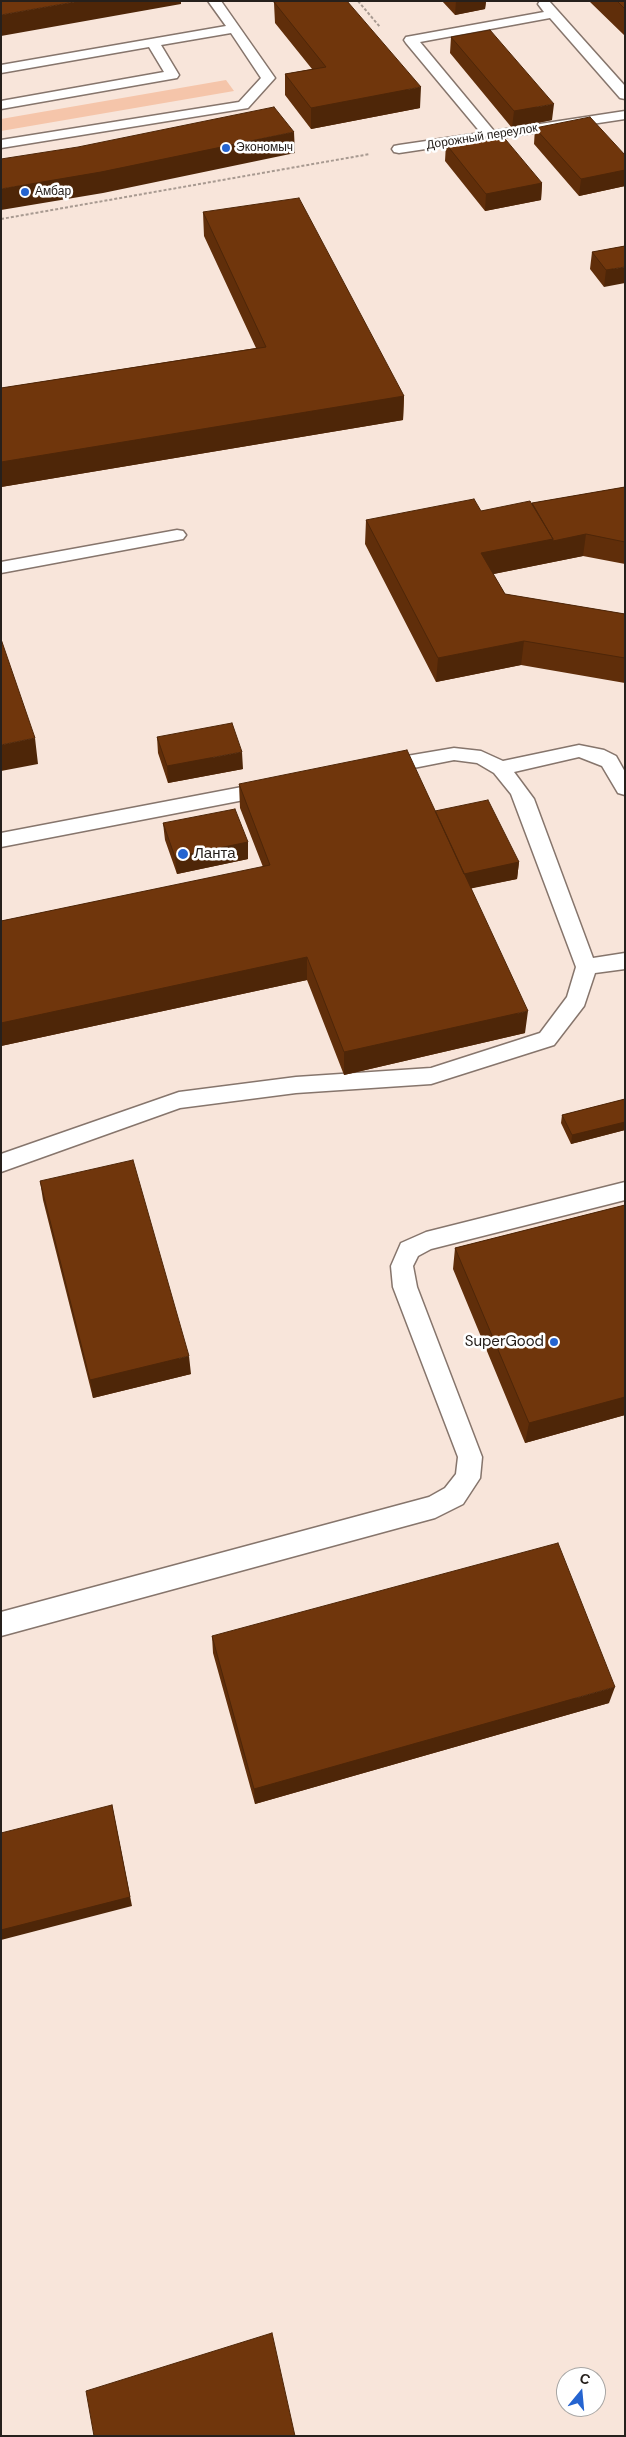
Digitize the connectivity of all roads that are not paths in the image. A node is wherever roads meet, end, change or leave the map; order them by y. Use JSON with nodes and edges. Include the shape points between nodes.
{"nodes":[{"id":1,"x":214,"y":1,"type":"edge"},
{"id":2,"x":542,"y":1,"type":"edge"},
{"id":3,"x":553,"y":14,"type":"junction"},
{"id":4,"x":234,"y":28,"type":"junction"},
{"id":5,"x":153,"y":43,"type":"junction"},
{"id":6,"x":1,"y":69,"type":"edge"},
{"id":7,"x":625,"y":95,"type":"edge"},
{"id":8,"x":1,"y":105,"type":"edge"},
{"id":9,"x":625,"y":115,"type":"edge"},
{"id":10,"x":490,"y":135,"type":"junction"},
{"id":11,"x":1,"y":144,"type":"edge"},
{"id":12,"x":399,"y":149,"type":"dead end"},
{"id":13,"x":177,"y":535,"type":"dead end"},
{"id":14,"x":1,"y":568,"type":"edge"},
{"id":15,"x":500,"y":768,"type":"junction"},
{"id":16,"x":367,"y":770,"type":"edge"},
{"id":17,"x":290,"y":785,"type":"edge"},
{"id":18,"x":625,"y":788,"type":"edge"},
{"id":19,"x":1,"y":840,"type":"edge"},
{"id":20,"x":625,"y":961,"type":"edge"},
{"id":21,"x":586,"y":967,"type":"junction"},
{"id":22,"x":1,"y":1164,"type":"edge"},
{"id":23,"x":625,"y":1191,"type":"edge"},
{"id":24,"x":1,"y":1624,"type":"edge"}],
"edges":[{"from":1,"to":4,"type":"lane"},
{"from":2,"to":3,"type":"lane"},
{"from":3,"to":7,"type":"lane"},
{"from":3,"to":10,"type":"lane","via":[[411,40]]},
{"from":4,"to":5,"type":"lane"},
{"from":4,"to":11,"type":"lane","via":[[268,78],[243,105]]},
{"from":5,"to":6,"type":"lane"},
{"from":5,"to":8,"type":"lane","via":[[172,75]]},
{"from":9,"to":10,"type":"lane","name":"Дорожный переулок"},
{"from":10,"to":12,"type":"lane","name":"Дорожный переулок"},
{"from":13,"to":14,"type":"lane"},
{"from":15,"to":16,"type":"lane","via":[[481,757],[454,754]]},
{"from":15,"to":18,"type":"lane","via":[[579,751],[609,761]]},
{"from":15,"to":21,"type":"lane","via":[[524,800]]},
{"from":17,"to":19,"type":"lane"},
{"from":20,"to":21,"type":"lane"},
{"from":21,"to":22,"type":"lane","via":[[577,1000],[547,1039],[431,1076],[296,1084],[179,1100]]},
{"from":23,"to":24,"type":"lane","via":[[426,1241],[410,1250],[402,1266],[405,1287],[470,1457],[468,1478],[454,1496],[435,1507]]}]}
